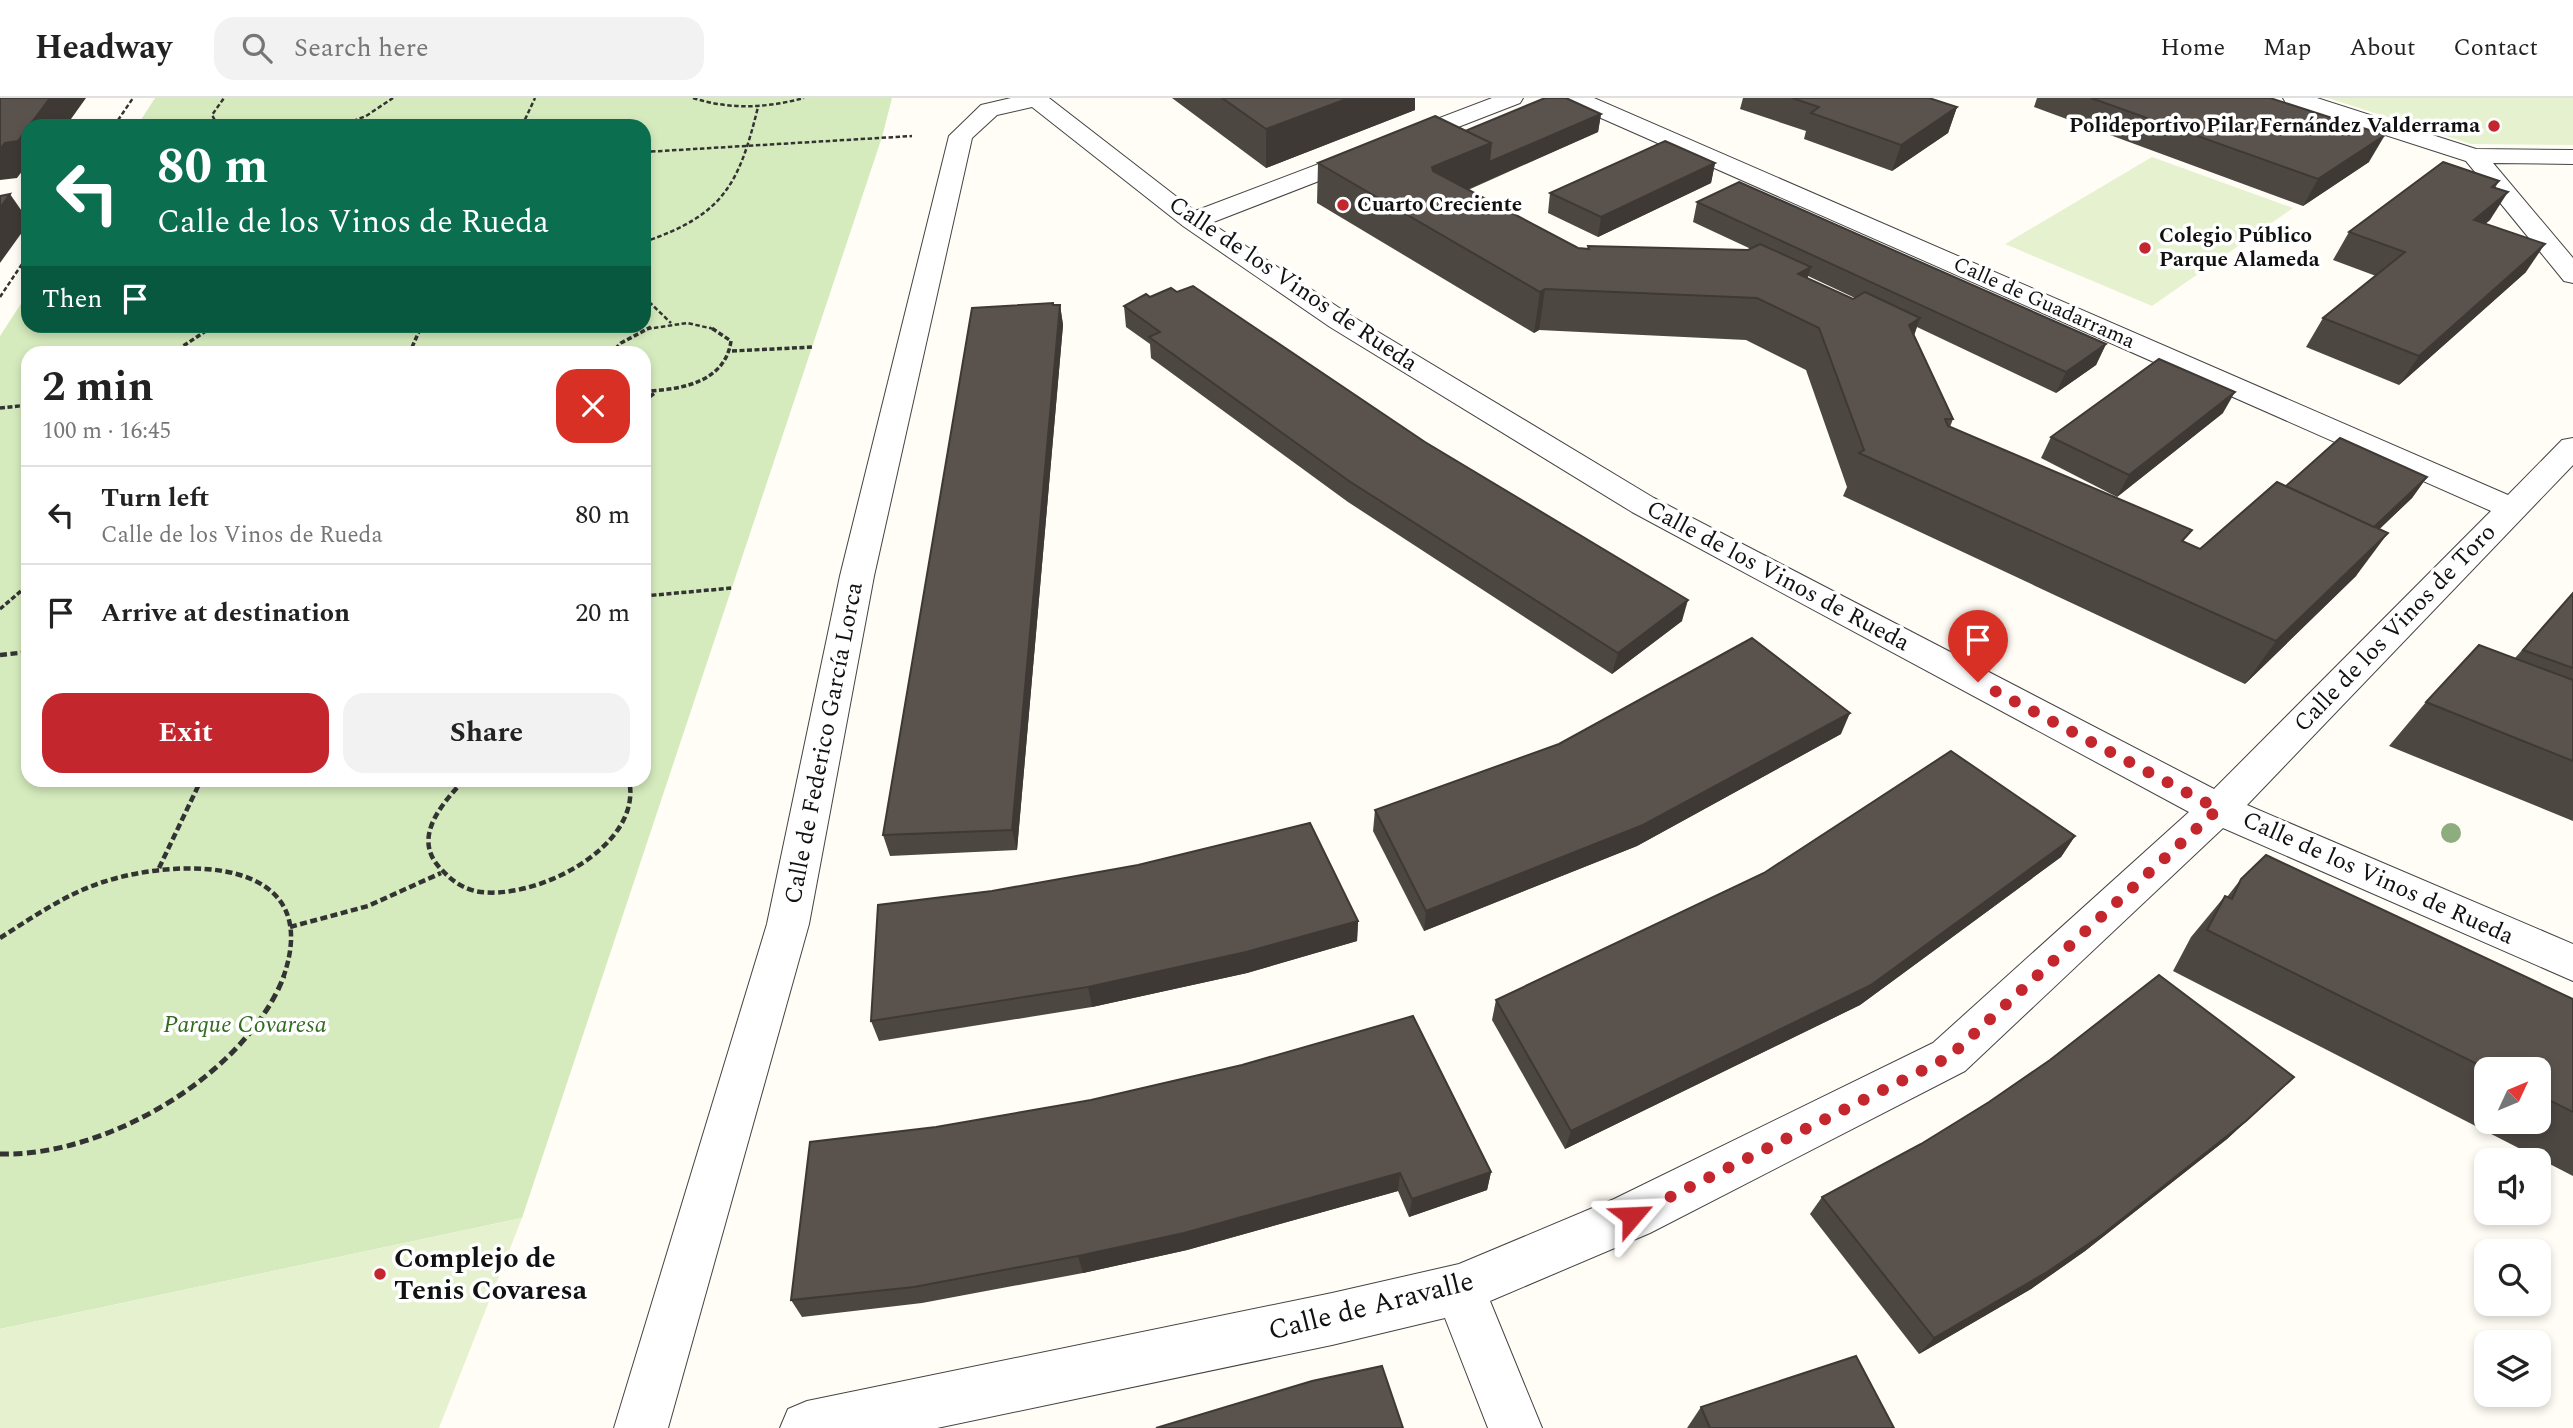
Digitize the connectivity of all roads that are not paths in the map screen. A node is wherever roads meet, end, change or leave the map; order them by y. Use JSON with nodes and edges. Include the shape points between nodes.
{"nodes":[{"id":1,"x":1036,"y":98,"type":"edge"},
{"id":2,"x":1512,"y":98,"type":"edge"},
{"id":3,"x":1575,"y":98,"type":"edge"},
{"id":4,"x":2294,"y":98,"type":"edge"},
{"id":5,"x":2474,"y":156,"type":"junction"},
{"id":6,"x":2573,"y":157,"type":"edge"},
{"id":7,"x":1192,"y":221,"type":"junction"},
{"id":8,"x":2573,"y":275,"type":"edge"},
{"id":9,"x":2573,"y":447,"type":"edge"},
{"id":10,"x":2513,"y":509,"type":"junction"},
{"id":11,"x":2218,"y":809,"type":"junction"},
{"id":12,"x":2573,"y":963,"type":"edge"},
{"id":13,"x":1459,"y":1289,"type":"junction"},
{"id":14,"x":641,"y":1428,"type":"edge"},
{"id":15,"x":807,"y":1428,"type":"edge"},
{"id":16,"x":1515,"y":1428,"type":"edge"}],
"edges":[{"from":1,"to":7,"type":"street","name":"Calle de los Vinos de Rueda"},
{"from":1,"to":14,"type":"street","name":"Calle de Federico García Lorca","via":[[989,110],[961,136],[857,576],[788,924]]},
{"from":2,"to":7,"type":"street"},
{"from":3,"to":10,"type":"street","name":"Calle de Guadarrama"},
{"from":4,"to":5,"type":"street"},
{"from":5,"to":6,"type":"street"},
{"from":5,"to":8,"type":"street"},
{"from":7,"to":11,"type":"street","name":"Calle de los Vinos de Rueda","via":[[1340,321],[1643,505]]},
{"from":9,"to":10,"type":"street","name":"Calle de los Vinos de Toro"},
{"from":10,"to":11,"type":"street","name":"Calle de los Vinos de Toro"},
{"from":11,"to":12,"type":"street","name":"Calle de los Vinos de Rueda"},
{"from":11,"to":13,"type":"street","name":"Calle de Aravalle","via":[[1949,1057],[1632,1216]]},
{"from":13,"to":15,"type":"street","name":"Calle de Aravalle"},
{"from":13,"to":16,"type":"street"}]}
